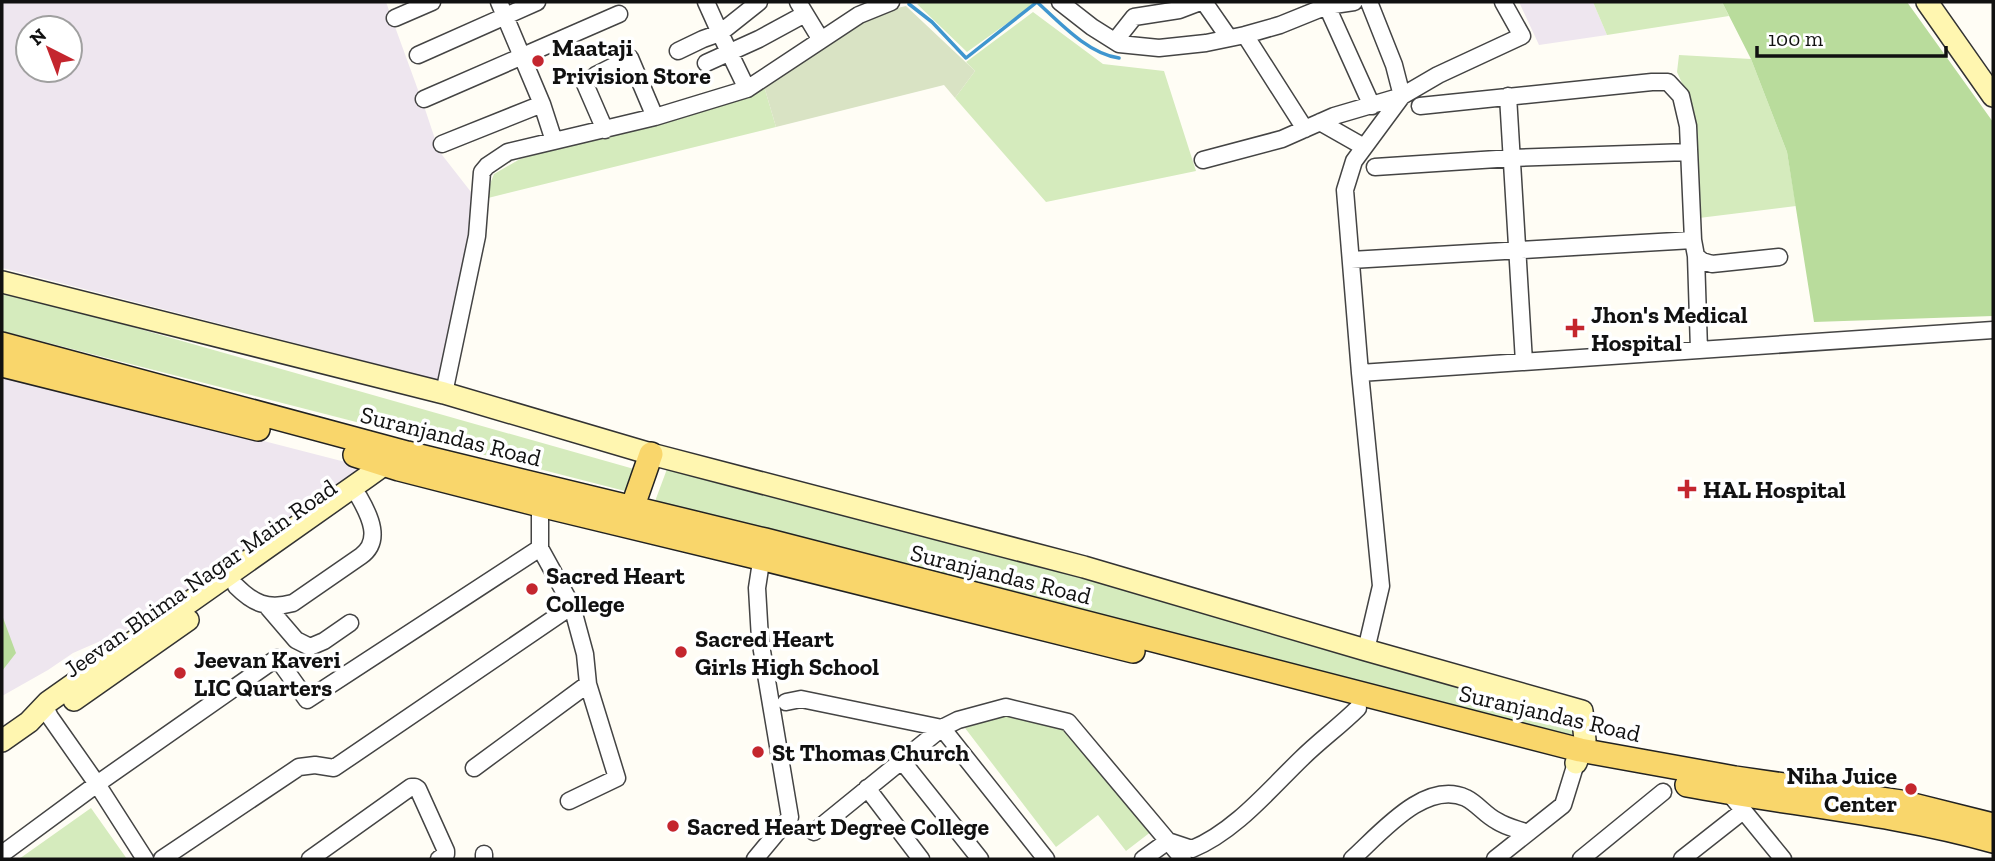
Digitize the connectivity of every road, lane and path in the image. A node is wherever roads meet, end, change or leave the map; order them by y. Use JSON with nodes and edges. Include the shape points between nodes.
{"nodes":[{"id":1,"x":432,"y":2,"type":"edge"},
{"id":2,"x":537,"y":2,"type":"edge"},
{"id":3,"x":706,"y":2,"type":"edge"},
{"id":4,"x":891,"y":2,"type":"edge"},
{"id":5,"x":1060,"y":2,"type":"edge"},
{"id":6,"x":1202,"y":2,"type":"edge"},
{"id":7,"x":1354,"y":2,"type":"edge"},
{"id":8,"x":1369,"y":2,"type":"edge"},
{"id":9,"x":1503,"y":2,"type":"edge"},
{"id":10,"x":1927,"y":2,"type":"edge"},
{"id":11,"x":750,"y":4,"type":"edge"},
{"id":12,"x":1326,"y":4,"type":"edge"},
{"id":13,"x":801,"y":8,"type":"edge"},
{"id":14,"x":854,"y":8,"type":"edge"},
{"id":15,"x":502,"y":9,"type":"edge"},
{"id":16,"x":619,"y":14,"type":"dead end"},
{"id":17,"x":395,"y":18,"type":"dead end"},
{"id":18,"x":720,"y":33,"type":"junction"},
{"id":19,"x":1237,"y":37,"type":"junction"},
{"id":20,"x":821,"y":40,"type":"junction"},
{"id":21,"x":1115,"y":41,"type":"junction"},
{"id":22,"x":677,"y":51,"type":"dead end"},
{"id":23,"x":729,"y":52,"type":"junction"},
{"id":24,"x":418,"y":55,"type":"dead end"},
{"id":25,"x":523,"y":57,"type":"junction"},
{"id":26,"x":706,"y":63,"type":"dead end"},
{"id":27,"x":747,"y":89,"type":"junction"},
{"id":28,"x":1402,"y":96,"type":"junction"},
{"id":29,"x":1508,"y":96,"type":"junction"},
{"id":30,"x":1993,"y":96,"type":"edge"},
{"id":31,"x":424,"y":99,"type":"dead end"},
{"id":32,"x":542,"y":104,"type":"junction"},
{"id":33,"x":1372,"y":106,"type":"junction"},
{"id":34,"x":1420,"y":106,"type":"dead end"},
{"id":35,"x":655,"y":117,"type":"junction"},
{"id":36,"x":1313,"y":125,"type":"junction"},
{"id":37,"x":605,"y":130,"type":"junction"},
{"id":38,"x":554,"y":141,"type":"junction"},
{"id":39,"x":442,"y":145,"type":"dead end"},
{"id":40,"x":1364,"y":147,"type":"junction"},
{"id":41,"x":1689,"y":152,"type":"junction"},
{"id":42,"x":1512,"y":158,"type":"junction"},
{"id":43,"x":1203,"y":160,"type":"dead end"},
{"id":44,"x":1375,"y":167,"type":"dead end"},
{"id":45,"x":1695,"y":248,"type":"junction"},
{"id":46,"x":1517,"y":250,"type":"junction"},
{"id":47,"x":1779,"y":257,"type":"dead end"},
{"id":48,"x":1351,"y":260,"type":"junction"},
{"id":49,"x":2,"y":282,"type":"edge"},
{"id":50,"x":1993,"y":330,"type":"edge"},
{"id":51,"x":2,"y":344,"type":"edge"},
{"id":52,"x":1699,"y":350,"type":"junction"},
{"id":53,"x":1524,"y":362,"type":"junction"},
{"id":54,"x":2,"y":365,"type":"edge"},
{"id":55,"x":1360,"y":373,"type":"junction"},
{"id":56,"x":444,"y":393,"type":"junction"},
{"id":57,"x":651,"y":454,"type":"junction"},
{"id":58,"x":396,"y":459,"type":"junction"},
{"id":59,"x":359,"y":497,"type":"junction"},
{"id":60,"x":540,"y":505,"type":"junction"},
{"id":61,"x":630,"y":517,"type":"junction"},
{"id":62,"x":540,"y":548,"type":"junction"},
{"id":63,"x":763,"y":549,"type":"junction"},
{"id":64,"x":236,"y":586,"type":"junction"},
{"id":65,"x":266,"y":605,"type":"junction"},
{"id":66,"x":572,"y":606,"type":"junction"},
{"id":67,"x":350,"y":623,"type":"dead end"},
{"id":68,"x":1366,"y":650,"type":"junction"},
{"id":69,"x":588,"y":684,"type":"junction"},
{"id":70,"x":786,"y":702,"type":"dead end"},
{"id":71,"x":1358,"y":708,"type":"junction"},
{"id":72,"x":47,"y":711,"type":"junction"},
{"id":73,"x":942,"y":729,"type":"junction"},
{"id":74,"x":2,"y":741,"type":"edge"},
{"id":75,"x":1578,"y":756,"type":"junction"},
{"id":76,"x":901,"y":761,"type":"junction"},
{"id":77,"x":474,"y":768,"type":"dead end"},
{"id":78,"x":97,"y":784,"type":"junction"},
{"id":79,"x":1732,"y":785,"type":"junction"},
{"id":80,"x":867,"y":788,"type":"junction"},
{"id":81,"x":1663,"y":792,"type":"dead end"},
{"id":82,"x":569,"y":801,"type":"dead end"},
{"id":83,"x":1743,"y":811,"type":"junction"},
{"id":84,"x":1993,"y":825,"type":"edge"},
{"id":85,"x":814,"y":832,"type":"dead end"},
{"id":86,"x":1528,"y":833,"type":"junction"},
{"id":87,"x":1168,"y":841,"type":"junction"},
{"id":88,"x":1993,"y":841,"type":"edge"},
{"id":89,"x":2,"y":854,"type":"edge"},
{"id":90,"x":759,"y":857,"type":"edge"},
{"id":91,"x":145,"y":859,"type":"edge"},
{"id":92,"x":162,"y":859,"type":"edge"},
{"id":93,"x":310,"y":859,"type":"edge"},
{"id":94,"x":439,"y":859,"type":"edge"},
{"id":95,"x":921,"y":859,"type":"edge"},
{"id":96,"x":980,"y":859,"type":"edge"},
{"id":97,"x":1046,"y":859,"type":"edge"},
{"id":98,"x":1143,"y":859,"type":"edge"},
{"id":99,"x":1183,"y":859,"type":"edge"},
{"id":100,"x":1352,"y":859,"type":"edge"},
{"id":101,"x":1494,"y":859,"type":"edge"},
{"id":102,"x":1581,"y":859,"type":"edge"},
{"id":103,"x":1682,"y":859,"type":"edge"},
{"id":104,"x":1783,"y":859,"type":"edge"}],
"edges":[{"from":1,"to":17,"type":"street"},
{"from":2,"to":15,"type":"street"},
{"from":3,"to":18,"type":"street"},
{"from":4,"to":14,"type":"street"},
{"from":5,"to":21,"type":"street"},
{"from":6,"to":19,"type":"street"},
{"from":6,"to":21,"type":"street","via":[[1134,17]]},
{"from":7,"to":12,"type":"street"},
{"from":8,"to":28,"type":"street"},
{"from":9,"to":28,"type":"street","via":[[1522,36]]},
{"from":10,"to":30,"type":"street"},
{"from":11,"to":18,"type":"street"},
{"from":12,"to":19,"type":"street","via":[[1280,25]]},
{"from":12,"to":33,"type":"street"},
{"from":13,"to":20,"type":"street"},
{"from":13,"to":23,"type":"street","via":[[759,39]]},
{"from":14,"to":20,"type":"street"},
{"from":15,"to":24,"type":"street"},
{"from":15,"to":25,"type":"street"},
{"from":16,"to":25,"type":"street"},
{"from":18,"to":22,"type":"street"},
{"from":18,"to":23,"type":"street"},
{"from":19,"to":21,"type":"street","via":[[1159,48]]},
{"from":19,"to":36,"type":"street"},
{"from":20,"to":27,"type":"street"},
{"from":23,"to":26,"type":"street"},
{"from":23,"to":27,"type":"street"},
{"from":25,"to":31,"type":"street"},
{"from":25,"to":32,"type":"street"},
{"from":27,"to":35,"type":"street"},
{"from":28,"to":33,"type":"street"},
{"from":28,"to":40,"type":"street"},
{"from":29,"to":34,"type":"street"},
{"from":29,"to":41,"type":"street","via":[[1668,82],[1681,96]]},
{"from":29,"to":42,"type":"street"},
{"from":32,"to":38,"type":"street"},
{"from":32,"to":39,"type":"street"},
{"from":33,"to":36,"type":"street"},
{"from":35,"to":37,"type":"street"},
{"from":35,"to":37,"type":"street","via":[[630,58],[585,84]]},
{"from":36,"to":40,"type":"street"},
{"from":36,"to":43,"type":"street","via":[[1282,139]]},
{"from":37,"to":38,"type":"street"},
{"from":38,"to":56,"type":"street","via":[[508,152],[482,172],[477,236]]},
{"from":40,"to":48,"type":"street","via":[[1354,160],[1345,190]]},
{"from":41,"to":42,"type":"street"},
{"from":41,"to":45,"type":"street"},
{"from":42,"to":44,"type":"street"},
{"from":42,"to":46,"type":"street"},
{"from":45,"to":46,"type":"street"},
{"from":45,"to":47,"type":"street","via":[[1702,261],[1712,264]]},
{"from":45,"to":52,"type":"street"},
{"from":46,"to":48,"type":"street"},
{"from":46,"to":53,"type":"street"},
{"from":48,"to":55,"type":"street"},
{"from":49,"to":56,"type":"street"},
{"from":50,"to":52,"type":"street"},
{"from":51,"to":58,"type":"main road","name":"Suranjandas Road"},
{"from":52,"to":53,"type":"street"},
{"from":53,"to":55,"type":"street"},
{"from":54,"to":58,"type":"main road","name":"Suranjandas Road","via":[[300,440]]},
{"from":55,"to":68,"type":"street","via":[[1381,586]]},
{"from":56,"to":57,"type":"street"},
{"from":57,"to":61,"type":"main road"},
{"from":57,"to":68,"type":"street","via":[[1084,567]]},
{"from":58,"to":59,"type":"street","name":"Jeevan Bhima Nagar Main Road"},
{"from":58,"to":60,"type":"main road","name":"Suranjandas Road"},
{"from":58,"to":61,"type":"main road","name":"Suranjandas Road"},
{"from":58,"to":72,"type":"street","name":"Jeevan Bhima Nagar Main Road"},
{"from":59,"to":64,"type":"street","name":"Jeevan Bhima Nagar Main Road"},
{"from":59,"to":65,"type":"street","via":[[374,539],[370,550],[293,603]]},
{"from":60,"to":61,"type":"main road","name":"Suranjandas Road"},
{"from":60,"to":62,"type":"street"},
{"from":61,"to":63,"type":"main road","name":"Suranjandas Road"},
{"from":62,"to":66,"type":"street"},
{"from":62,"to":78,"type":"street","via":[[307,700],[277,658]]},
{"from":63,"to":71,"type":"main road","name":"Suranjandas Road"},
{"from":63,"to":75,"type":"main road","name":"Suranjandas Road"},
{"from":63,"to":90,"type":"street","via":[[757,588],[760,639],[790,817]]},
{"from":64,"to":65,"type":"street","via":[[250,600]]},
{"from":64,"to":72,"type":"street","name":"Jeevan Bhima Nagar Main Road"},
{"from":65,"to":67,"type":"street","via":[[296,640],[310,647]]},
{"from":66,"to":69,"type":"street"},
{"from":66,"to":92,"type":"street","via":[[334,768],[299,767]]},
{"from":68,"to":75,"type":"street","via":[[1582,711],[1585,740]]},
{"from":69,"to":77,"type":"street"},
{"from":69,"to":82,"type":"street","via":[[617,778]]},
{"from":70,"to":73,"type":"street","via":[[800,699]]},
{"from":71,"to":75,"type":"main road","name":"Suranjandas Road"},
{"from":71,"to":87,"type":"street","via":[[1205,844],[1192,849]]},
{"from":72,"to":74,"type":"street","name":"Jeevan Bhima Nagar Main Road"},
{"from":72,"to":78,"type":"street"},
{"from":73,"to":76,"type":"street"},
{"from":73,"to":87,"type":"street","via":[[1006,707],[1068,722]]},
{"from":73,"to":97,"type":"street"},
{"from":75,"to":79,"type":"main road","name":"Suranjandas Road"},
{"from":75,"to":86,"type":"street","via":[[1563,805]]},
{"from":76,"to":80,"type":"street"},
{"from":76,"to":96,"type":"street"},
{"from":78,"to":89,"type":"street"},
{"from":78,"to":91,"type":"street"},
{"from":79,"to":83,"type":"street"},
{"from":79,"to":84,"type":"main road","name":"Suranjandas Road","via":[[1901,802]]},
{"from":79,"to":88,"type":"main road","name":"Suranjandas Road"},
{"from":80,"to":85,"type":"street"},
{"from":80,"to":95,"type":"street"},
{"from":81,"to":102,"type":"street"},
{"from":83,"to":103,"type":"street"},
{"from":83,"to":104,"type":"street"},
{"from":86,"to":100,"type":"street","via":[[1499,822],[1453,793],[1424,799]]},
{"from":86,"to":101,"type":"street"},
{"from":87,"to":98,"type":"street"},
{"from":87,"to":99,"type":"street"},
{"from":93,"to":94,"type":"street","via":[[415,787],[446,850]]}]}
